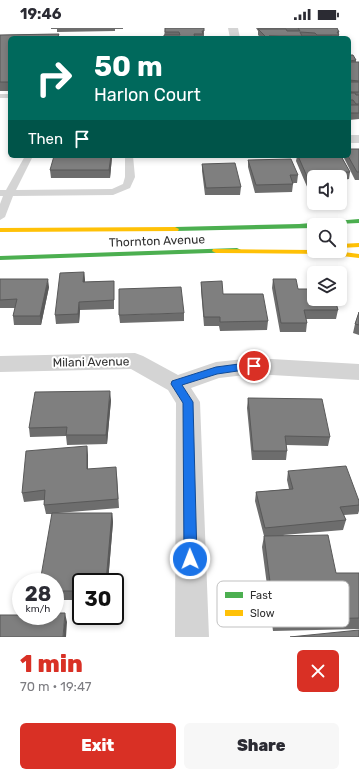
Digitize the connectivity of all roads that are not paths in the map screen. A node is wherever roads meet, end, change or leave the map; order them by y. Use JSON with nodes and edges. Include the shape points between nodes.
{"nodes":[{"id":1,"x":28,"y":158,"type":"edge"},
{"id":2,"x":129,"y":158,"type":"edge"},
{"id":3,"x":5,"y":194,"type":"edge"},
{"id":4,"x":0,"y":218,"type":"edge"},
{"id":5,"x":359,"y":221,"type":"edge"},
{"id":6,"x":359,"y":224,"type":"edge"},
{"id":7,"x":347,"y":225,"type":"edge"},
{"id":8,"x":300,"y":226,"type":"junction"},
{"id":9,"x":307,"y":226,"type":"edge"},
{"id":10,"x":0,"y":230,"type":"edge"},
{"id":11,"x":359,"y":245,"type":"edge"},
{"id":12,"x":347,"y":246,"type":"edge"},
{"id":13,"x":307,"y":247,"type":"edge"},
{"id":14,"x":216,"y":251,"type":"junction"},
{"id":15,"x":359,"y":256,"type":"edge"},
{"id":16,"x":0,"y":258,"type":"edge"},
{"id":17,"x":0,"y":364,"type":"edge"},
{"id":18,"x":359,"y":372,"type":"edge"},
{"id":19,"x":176,"y":384,"type":"junction"},
{"id":20,"x":192,"y":637,"type":"edge"}],
"edges":[{"from":1,"to":3,"type":"lane"},
{"from":2,"to":3,"type":"lane","via":[[130,177],[127,186],[114,192]]},
{"from":3,"to":4,"type":"lane"},
{"from":5,"to":8,"type":"main road"},
{"from":6,"to":7,"type":"main road"},
{"from":8,"to":9,"type":"main road","name":"Thornton Avenue"},
{"from":8,"to":10,"type":"main road","name":"Thornton Avenue"},
{"from":11,"to":12,"type":"main road"},
{"from":13,"to":14,"type":"main road","name":"Thornton Avenue"},
{"from":14,"to":15,"type":"main road","via":[[325,252]]},
{"from":14,"to":16,"type":"main road","name":"Thornton Avenue"},
{"from":17,"to":19,"type":"street","name":"Milani Avenue","via":[[135,361]]},
{"from":18,"to":19,"type":"street","via":[[254,366],[216,370]]},
{"from":19,"to":20,"type":"street","via":[[188,402]]}]}
